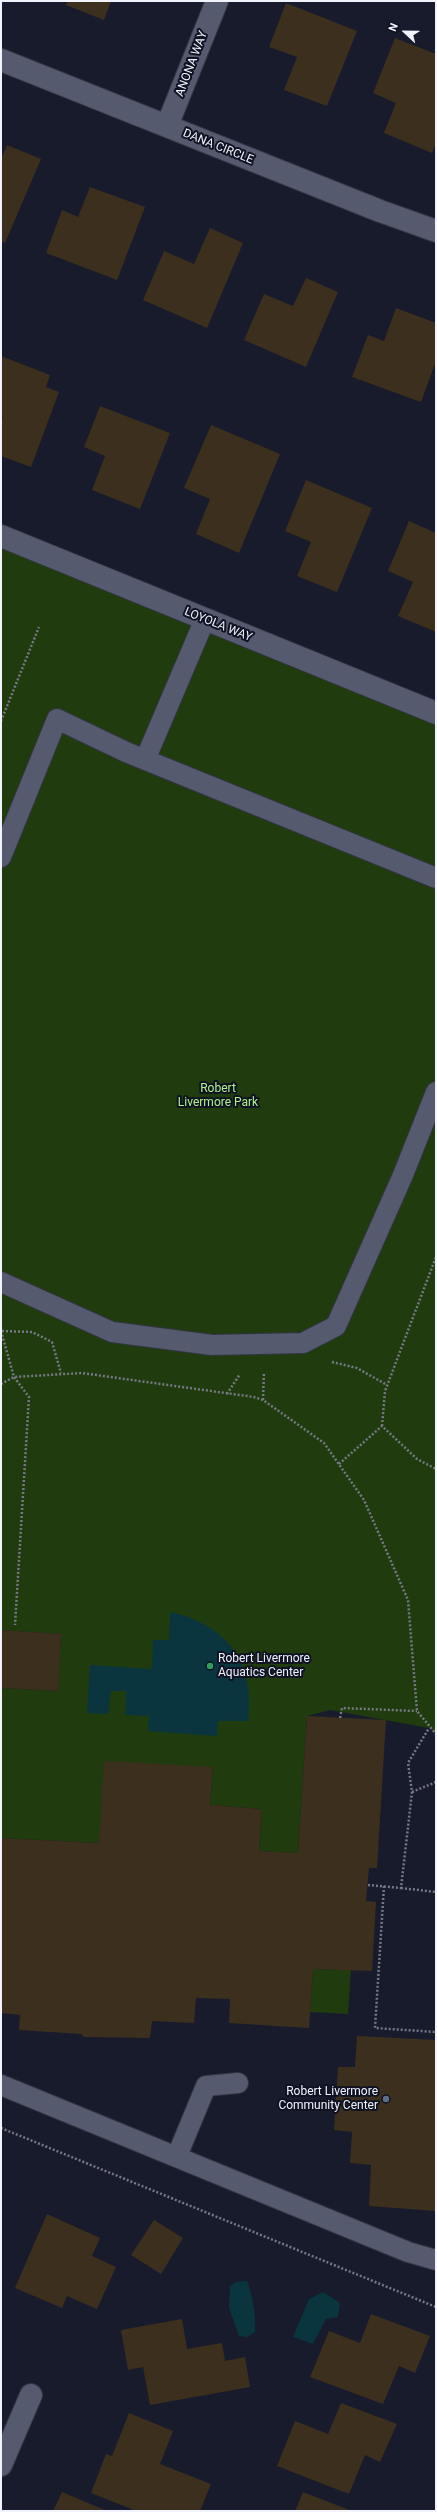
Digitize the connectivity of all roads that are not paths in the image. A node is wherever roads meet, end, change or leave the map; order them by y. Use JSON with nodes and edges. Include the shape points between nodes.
{"nodes":[{"id":1,"x":217,"y":1,"type":"edge"},
{"id":2,"x":1,"y":60,"type":"edge"},
{"id":3,"x":167,"y":126,"type":"junction"},
{"id":4,"x":436,"y":231,"type":"edge"},
{"id":5,"x":1,"y":536,"type":"edge"},
{"id":6,"x":205,"y":619,"type":"junction"},
{"id":7,"x":436,"y":713,"type":"edge"},
{"id":8,"x":145,"y":760,"type":"junction"},
{"id":9,"x":1,"y":857,"type":"edge"},
{"id":10,"x":436,"y":878,"type":"edge"},
{"id":11,"x":436,"y":1092,"type":"edge"},
{"id":12,"x":1,"y":1282,"type":"edge"},
{"id":13,"x":238,"y":2083,"type":"dead end"},
{"id":14,"x":1,"y":2085,"type":"edge"},
{"id":15,"x":177,"y":2156,"type":"junction"},
{"id":16,"x":436,"y":2260,"type":"edge"},
{"id":17,"x":31,"y":2395,"type":"dead end"},
{"id":18,"x":1,"y":2465,"type":"edge"}],
"edges":[{"from":1,"to":3,"type":"street","name":"ANONA WAY"},
{"from":2,"to":3,"type":"street","name":"DANA CIRCLE"},
{"from":3,"to":4,"type":"street","name":"DANA CIRCLE"},
{"from":5,"to":6,"type":"street","name":"LOYOLA WAY"},
{"from":6,"to":7,"type":"street","name":"LOYOLA WAY"},
{"from":6,"to":8,"type":"lane"},
{"from":8,"to":9,"type":"lane","via":[[57,719]]},
{"from":8,"to":10,"type":"lane"},
{"from":11,"to":12,"type":"lane","via":[[336,1326],[303,1343],[212,1345],[112,1332]]},
{"from":13,"to":15,"type":"lane","via":[[206,2086]]},
{"from":14,"to":15,"type":"lane"},
{"from":15,"to":16,"type":"lane","via":[[408,2252]]},
{"from":17,"to":18,"type":"street"}]}
